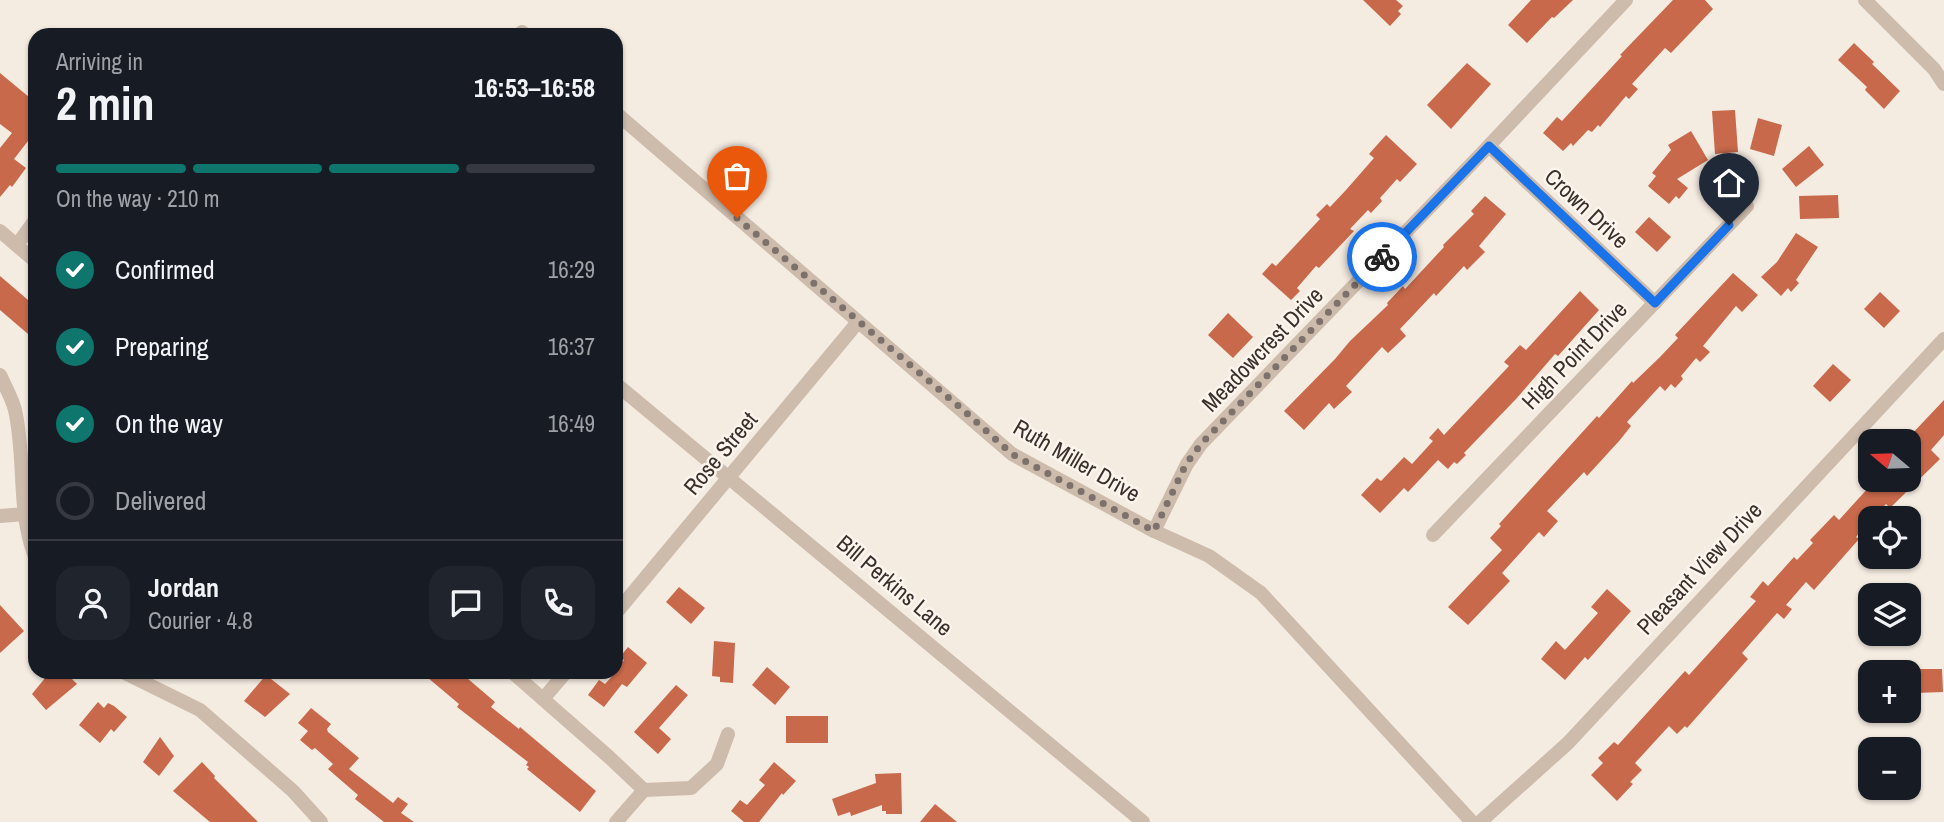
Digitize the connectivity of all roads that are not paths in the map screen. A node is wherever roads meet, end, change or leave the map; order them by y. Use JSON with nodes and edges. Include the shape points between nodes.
{"nodes":[{"id":1,"x":1626,"y":0,"type":"edge"},
{"id":2,"x":1865,"y":0,"type":"edge"},
{"id":3,"x":1944,"y":84,"type":"edge"},
{"id":4,"x":623,"y":119,"type":"edge"},
{"id":5,"x":1489,"y":146,"type":"junction"},
{"id":6,"x":1747,"y":206,"type":"dead end"},
{"id":7,"x":28,"y":230,"type":"edge"},
{"id":8,"x":0,"y":231,"type":"edge"},
{"id":9,"x":17,"y":245,"type":"junction"},
{"id":10,"x":28,"y":255,"type":"edge"},
{"id":11,"x":1655,"y":303,"type":"junction"},
{"id":12,"x":858,"y":322,"type":"junction"},
{"id":13,"x":1944,"y":339,"type":"edge"},
{"id":14,"x":0,"y":375,"type":"edge"},
{"id":15,"x":623,"y":390,"type":"edge"},
{"id":16,"x":730,"y":477,"type":"junction"},
{"id":17,"x":25,"y":514,"type":"junction"},
{"id":18,"x":0,"y":516,"type":"edge"},
{"id":19,"x":28,"y":527,"type":"edge"},
{"id":20,"x":1154,"y":531,"type":"junction"},
{"id":21,"x":1433,"y":535,"type":"dead end"},
{"id":22,"x":623,"y":605,"type":"edge"},
{"id":23,"x":137,"y":679,"type":"edge"},
{"id":24,"x":520,"y":679,"type":"edge"},
{"id":25,"x":560,"y":679,"type":"edge"},
{"id":26,"x":543,"y":699,"type":"junction"},
{"id":27,"x":728,"y":734,"type":"dead end"},
{"id":28,"x":644,"y":790,"type":"junction"},
{"id":29,"x":321,"y":822,"type":"edge"},
{"id":30,"x":616,"y":822,"type":"edge"},
{"id":31,"x":1143,"y":822,"type":"edge"},
{"id":32,"x":1472,"y":822,"type":"edge"},
{"id":33,"x":1480,"y":822,"type":"edge"}],
"edges":[{"from":1,"to":5,"type":"street","name":"Meadowcrest Drive"},
{"from":2,"to":3,"type":"street"},
{"from":4,"to":12,"type":"street","name":"Ruth Miller Drive"},
{"from":5,"to":11,"type":"street","name":"Crown Drive"},
{"from":5,"to":20,"type":"street","name":"Meadowcrest Drive","via":[[1201,444],[1186,464]]},
{"from":6,"to":11,"type":"street","name":"High Point Drive"},
{"from":7,"to":9,"type":"street"},
{"from":8,"to":9,"type":"street"},
{"from":9,"to":10,"type":"street"},
{"from":11,"to":21,"type":"street","name":"High Point Drive"},
{"from":12,"to":16,"type":"street","name":"Rose Street"},
{"from":12,"to":20,"type":"street","name":"Ruth Miller Drive","via":[[1012,454]]},
{"from":13,"to":33,"type":"street","name":"Pleasant View Drive","via":[[1567,743]]},
{"from":14,"to":17,"type":"street","via":[[15,408]]},
{"from":15,"to":16,"type":"street","name":"Bill Perkins Lane"},
{"from":16,"to":22,"type":"street","name":"Rose Street"},
{"from":16,"to":31,"type":"street","name":"Bill Perkins Lane"},
{"from":17,"to":18,"type":"street"},
{"from":17,"to":19,"type":"street"},
{"from":20,"to":32,"type":"street","name":"Ruth Miller Drive","via":[[1209,556],[1261,593]]},
{"from":23,"to":29,"type":"street","via":[[200,710],[293,791]]},
{"from":24,"to":26,"type":"street"},
{"from":25,"to":26,"type":"street"},
{"from":26,"to":28,"type":"street"},
{"from":27,"to":28,"type":"street","via":[[717,764],[691,788]]},
{"from":28,"to":30,"type":"street"}]}
